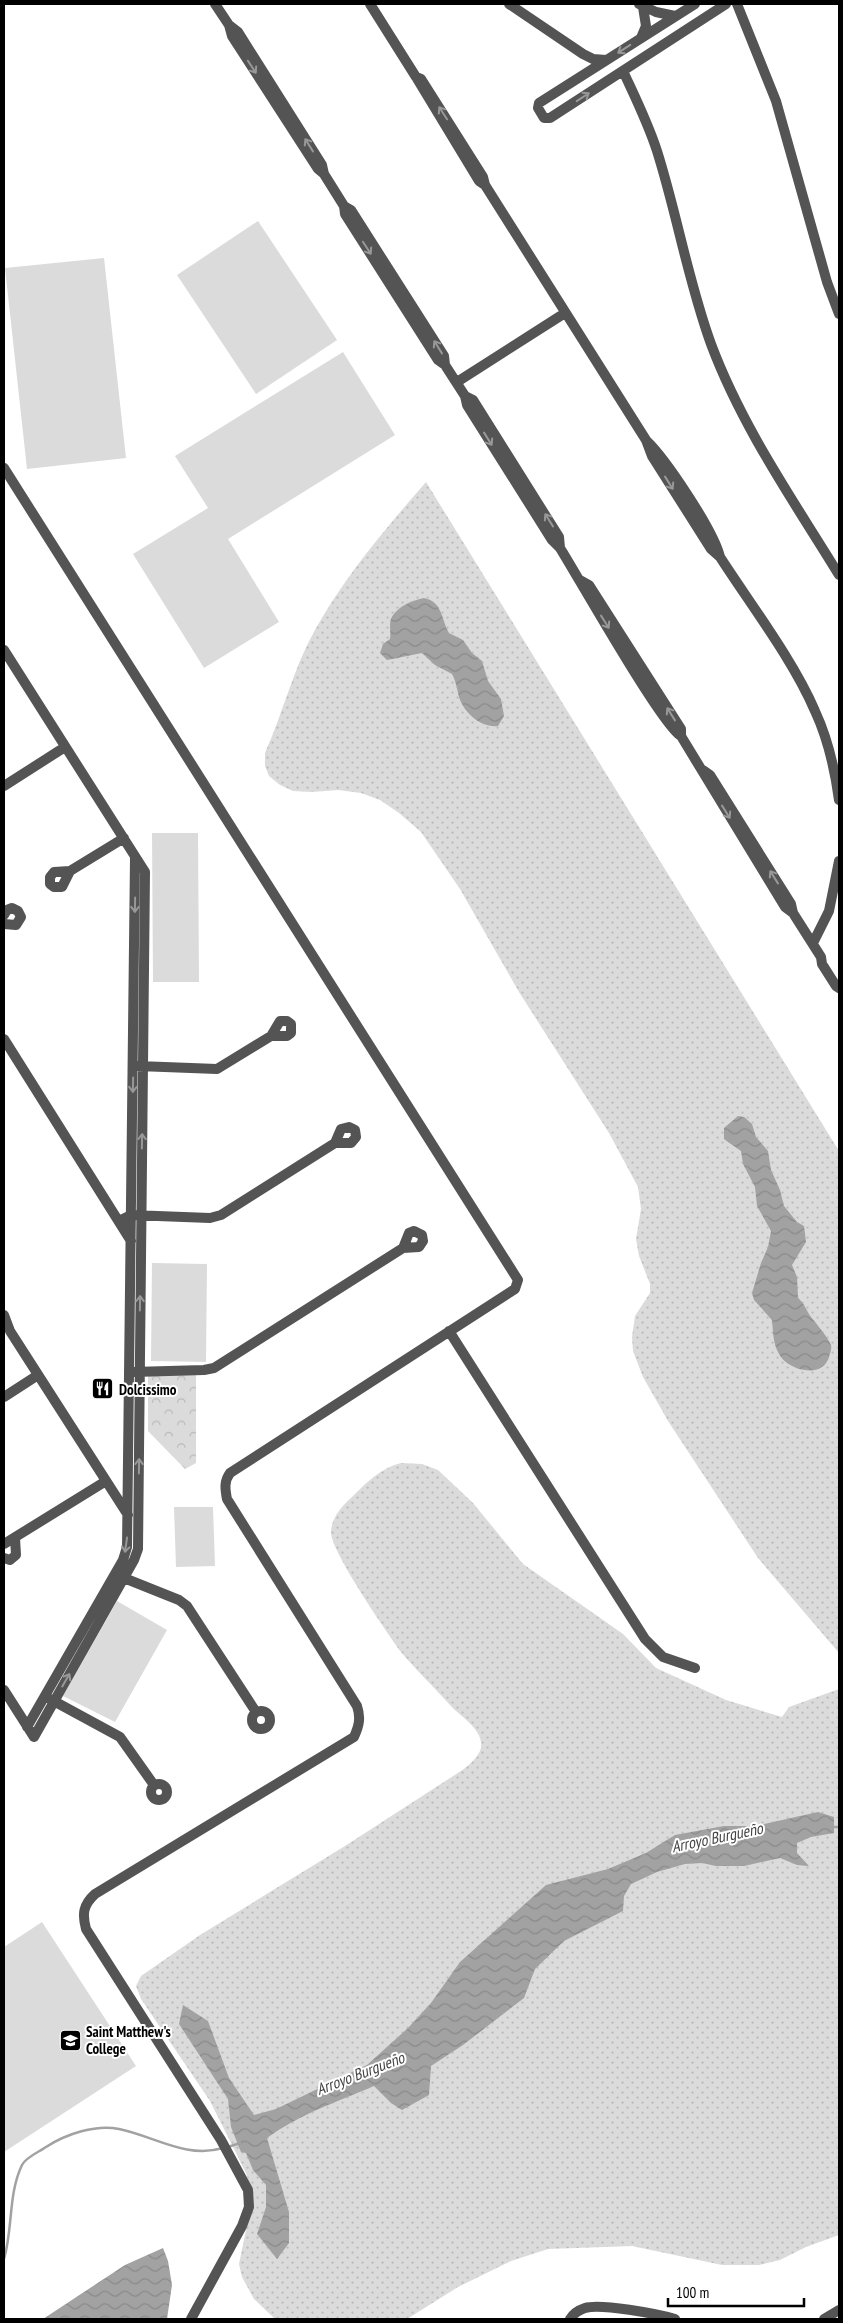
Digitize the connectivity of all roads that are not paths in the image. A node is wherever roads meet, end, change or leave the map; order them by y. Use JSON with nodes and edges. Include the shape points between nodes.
{"nodes":[{"id":1,"x":216,"y":4,"type":"edge"},
{"id":2,"x":370,"y":4,"type":"edge"},
{"id":3,"x":509,"y":4,"type":"edge"},
{"id":4,"x":695,"y":4,"type":"edge"},
{"id":5,"x":726,"y":4,"type":"edge"},
{"id":6,"x":737,"y":4,"type":"edge"},
{"id":7,"x":641,"y":5,"type":"edge"},
{"id":8,"x":675,"y":16,"type":"junction"},
{"id":9,"x":641,"y":38,"type":"junction"},
{"id":10,"x":583,"y":54,"type":"junction"},
{"id":11,"x":607,"y":60,"type":"junction"},
{"id":12,"x":623,"y":71,"type":"junction"},
{"id":13,"x":583,"y":75,"type":"junction"},
{"id":14,"x":566,"y":313,"type":"junction"},
{"id":15,"x":839,"y":314,"type":"edge"},
{"id":16,"x":456,"y":382,"type":"junction"},
{"id":17,"x":4,"y":468,"type":"edge"},
{"id":18,"x":839,"y":575,"type":"edge"},
{"id":19,"x":4,"y":651,"type":"edge"},
{"id":20,"x":65,"y":747,"type":"junction"},
{"id":21,"x":4,"y":786,"type":"edge"},
{"id":22,"x":839,"y":800,"type":"edge"},
{"id":23,"x":124,"y":838,"type":"junction"},
{"id":24,"x":839,"y":862,"type":"edge"},
{"id":25,"x":70,"y":871,"type":"dead end"},
{"id":26,"x":4,"y":915,"type":"edge"},
{"id":27,"x":4,"y":924,"type":"edge"},
{"id":28,"x":813,"y":943,"type":"junction"},
{"id":29,"x":821,"y":957,"type":"junction"},
{"id":30,"x":839,"y":978,"type":"edge"},
{"id":31,"x":839,"y":988,"type":"edge"},
{"id":32,"x":271,"y":1036,"type":"dead end"},
{"id":33,"x":4,"y":1039,"type":"edge"},
{"id":34,"x":138,"y":1066,"type":"junction"},
{"id":35,"x":335,"y":1143,"type":"dead end"},
{"id":36,"x":136,"y":1216,"type":"junction"},
{"id":37,"x":118,"y":1221,"type":"junction"},
{"id":38,"x":131,"y":1240,"type":"junction"},
{"id":39,"x":403,"y":1248,"type":"dead end"},
{"id":40,"x":141,"y":1256,"type":"junction"},
{"id":41,"x":4,"y":1315,"type":"edge"},
{"id":42,"x":7,"y":1328,"type":"edge"},
{"id":43,"x":449,"y":1331,"type":"junction"},
{"id":44,"x":135,"y":1372,"type":"junction"},
{"id":45,"x":38,"y":1375,"type":"junction"},
{"id":46,"x":4,"y":1397,"type":"edge"},
{"id":47,"x":106,"y":1481,"type":"junction"},
{"id":48,"x":133,"y":1491,"type":"junction"},
{"id":49,"x":114,"y":1494,"type":"junction"},
{"id":50,"x":128,"y":1515,"type":"junction"},
{"id":51,"x":138,"y":1530,"type":"junction"},
{"id":52,"x":15,"y":1538,"type":"junction"},
{"id":53,"x":4,"y":1544,"type":"edge"},
{"id":54,"x":4,"y":1558,"type":"edge"},
{"id":55,"x":119,"y":1576,"type":"junction"},
{"id":56,"x":695,"y":1668,"type":"dead end"},
{"id":57,"x":4,"y":1690,"type":"edge"},
{"id":58,"x":44,"y":1696,"type":"junction"},
{"id":59,"x":54,"y":1701,"type":"junction"},
{"id":60,"x":256,"y":1712,"type":"dead end"},
{"id":61,"x":27,"y":1727,"type":"junction"},
{"id":62,"x":154,"y":1785,"type":"dead end"},
{"id":63,"x":839,"y":2310,"type":"edge"},
{"id":64,"x":191,"y":2319,"type":"edge"},
{"id":65,"x":570,"y":2319,"type":"edge"},
{"id":66,"x":675,"y":2319,"type":"edge"},
{"id":67,"x":824,"y":2319,"type":"edge"}],
"edges":[{"from":1,"to":16,"type":"street","via":[[232,36],[267,84],[344,206],[355,230],[438,360]]},
{"from":2,"to":14,"type":"street","via":[[416,77],[421,79]]},
{"from":3,"to":10,"type":"street"},
{"from":4,"to":8,"type":"street"},
{"from":5,"to":12,"type":"street"},
{"from":6,"to":15,"type":"street","via":[[776,101]]},
{"from":7,"to":8,"type":"street"},
{"from":7,"to":9,"type":"street","via":[[646,26]]},
{"from":8,"to":9,"type":"street"},
{"from":9,"to":11,"type":"street","one_way":true},
{"from":10,"to":11,"type":"street"},
{"from":10,"to":13,"type":"street"},
{"from":11,"to":13,"type":"street"},
{"from":13,"to":12,"type":"street","one_way":true,"via":[[539,103],[538,108],[544,118],[550,118]]},
{"from":12,"to":18,"type":"street","via":[[649,127],[699,307],[728,384],[756,441]]},
{"from":14,"to":16,"type":"street"},
{"from":14,"to":22,"type":"street","via":[[646,440],[659,452],[711,549],[720,557],[795,673],[815,711],[830,754]]},
{"from":16,"to":28,"type":"street","via":[[465,396],[473,400],[552,540],[681,729],[681,736],[703,770],[710,775]]},
{"from":17,"to":43,"type":"street","via":[[516,1274],[518,1285],[515,1289]]},
{"from":19,"to":20,"type":"street"},
{"from":20,"to":21,"type":"street"},
{"from":20,"to":23,"type":"street"},
{"from":23,"to":25,"type":"street"},
{"from":23,"to":34,"type":"street","via":[[135,857]]},
{"from":24,"to":28,"type":"street","via":[[829,911]]},
{"from":26,"to":27,"type":"street","via":[[12,908],[21,917],[16,925]]},
{"from":28,"to":29,"type":"street"},
{"from":29,"to":30,"type":"street","via":[[828,961]]},
{"from":29,"to":31,"type":"street","via":[[822,964]]},
{"from":32,"to":34,"type":"street","via":[[217,1069]]},
{"from":33,"to":37,"type":"street"},
{"from":34,"to":36,"type":"street"},
{"from":35,"to":36,"type":"street","via":[[221,1215],[210,1218]]},
{"from":36,"to":37,"type":"street"},
{"from":36,"to":38,"type":"street"},
{"from":36,"to":40,"type":"street"},
{"from":37,"to":38,"type":"street"},
{"from":38,"to":40,"type":"street"},
{"from":38,"to":44,"type":"street"},
{"from":39,"to":44,"type":"street","via":[[214,1368]]},
{"from":44,"to":40,"type":"street","one_way":true},
{"from":41,"to":42,"type":"street"},
{"from":42,"to":45,"type":"street"},
{"from":43,"to":56,"type":"street","via":[[651,1647],[663,1657]]},
{"from":43,"to":64,"type":"street","via":[[230,1473],[225,1484],[227,1499],[357,1706],[360,1722],[354,1737],[96,1894],[84,1910],[86,1929],[246,2182],[249,2206],[242,2226]]},
{"from":44,"to":48,"type":"street"},
{"from":45,"to":46,"type":"street"},
{"from":45,"to":47,"type":"street"},
{"from":47,"to":49,"type":"street"},
{"from":47,"to":52,"type":"street"},
{"from":48,"to":49,"type":"street"},
{"from":48,"to":50,"type":"street"},
{"from":48,"to":51,"type":"street"},
{"from":49,"to":50,"type":"street"},
{"from":50,"to":51,"type":"street"},
{"from":50,"to":55,"type":"street","one_way":true,"via":[[127,1547]]},
{"from":51,"to":55,"type":"street","via":[[136,1554]]},
{"from":52,"to":53,"type":"street"},
{"from":52,"to":54,"type":"street","via":[[16,1556],[10,1560]]},
{"from":55,"to":58,"type":"street"},
{"from":59,"to":55,"type":"street","one_way":true},
{"from":55,"to":60,"type":"street","via":[[187,1606]]},
{"from":57,"to":61,"type":"street"},
{"from":58,"to":59,"type":"street"},
{"from":58,"to":61,"type":"street"},
{"from":59,"to":61,"type":"street","via":[[34,1737]]},
{"from":59,"to":62,"type":"street","via":[[120,1737]]},
{"from":63,"to":67,"type":"street"},
{"from":65,"to":66,"type":"street","via":[[589,2307],[647,2312]]}]}
